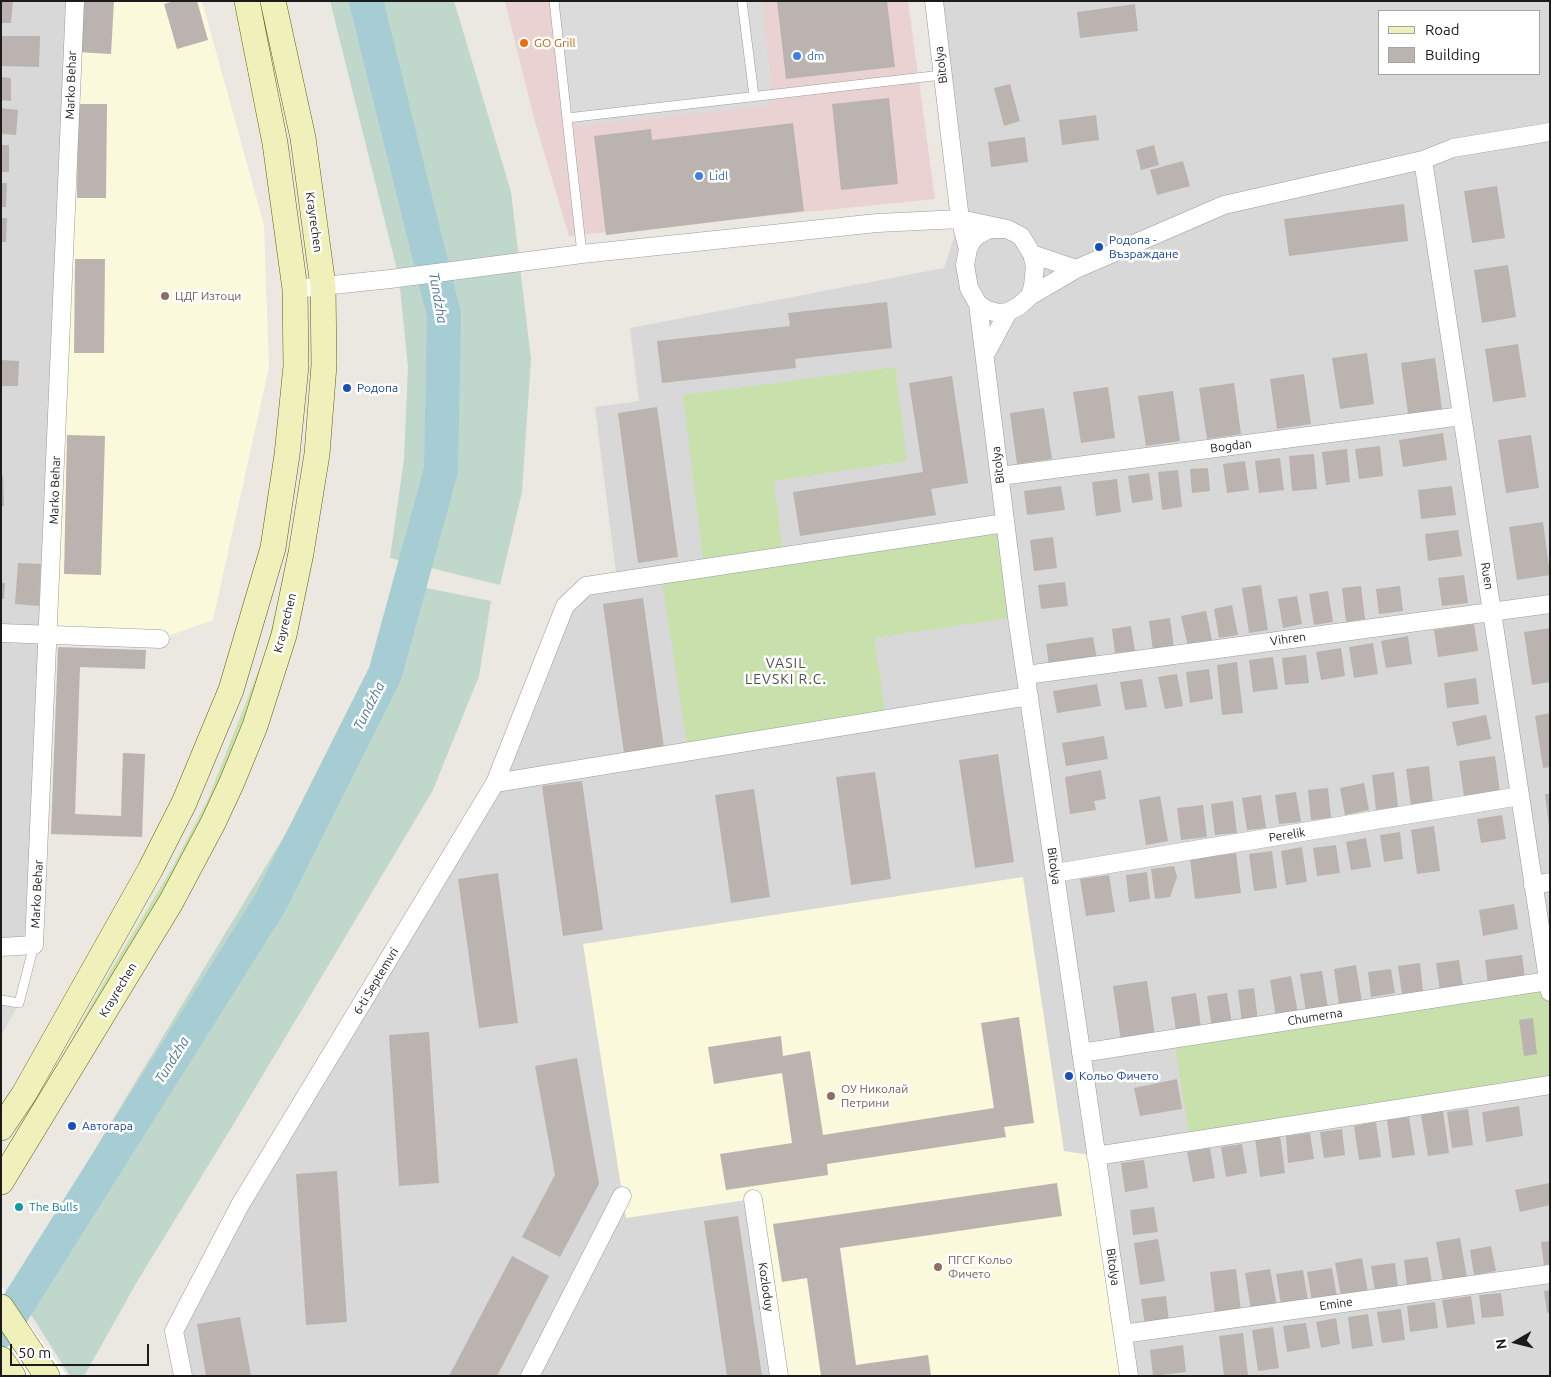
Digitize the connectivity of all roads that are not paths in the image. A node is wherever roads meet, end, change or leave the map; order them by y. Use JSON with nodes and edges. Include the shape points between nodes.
{"nodes":[{"id":1,"x":75,"y":1,"type":"edge"},
{"id":2,"x":246,"y":1,"type":"edge"},
{"id":3,"x":273,"y":1,"type":"edge"},
{"id":4,"x":554,"y":1,"type":"edge"},
{"id":5,"x":742,"y":1,"type":"edge"},
{"id":6,"x":934,"y":1,"type":"edge"},
{"id":7,"x":942,"y":75,"type":"junction"},
{"id":8,"x":754,"y":96,"type":"junction"},
{"id":9,"x":568,"y":118,"type":"junction"},
{"id":10,"x":1550,"y":132,"type":"edge"},
{"id":11,"x":1423,"y":160,"type":"junction"},
{"id":12,"x":960,"y":219,"type":"junction"},
{"id":13,"x":1006,"y":229,"type":"junction"},
{"id":14,"x":968,"y":249,"type":"junction"},
{"id":15,"x":582,"y":254,"type":"junction"},
{"id":16,"x":1032,"y":254,"type":"junction"},
{"id":17,"x":1076,"y":269,"type":"junction"},
{"id":18,"x":323,"y":286,"type":"junction"},
{"id":19,"x":295,"y":289,"type":"junction"},
{"id":20,"x":1030,"y":296,"type":"junction"},
{"id":21,"x":978,"y":304,"type":"junction"},
{"id":22,"x":1008,"y":312,"type":"junction"},
{"id":23,"x":985,"y":355,"type":"junction"},
{"id":24,"x":1462,"y":416,"type":"junction"},
{"id":25,"x":1000,"y":476,"type":"junction"},
{"id":26,"x":1005,"y":523,"type":"junction"},
{"id":27,"x":1550,"y":604,"type":"edge"},
{"id":28,"x":1492,"y":612,"type":"junction"},
{"id":29,"x":1,"y":633,"type":"edge"},
{"id":30,"x":49,"y":634,"type":"junction"},
{"id":31,"x":160,"y":639,"type":"dead end"},
{"id":32,"x":1026,"y":675,"type":"junction"},
{"id":33,"x":1029,"y":696,"type":"junction"},
{"id":34,"x":495,"y":783,"type":"junction"},
{"id":35,"x":1520,"y":796,"type":"junction"},
{"id":36,"x":1055,"y":873,"type":"junction"},
{"id":37,"x":1542,"y":884,"type":"edge"},
{"id":38,"x":34,"y":945,"type":"junction"},
{"id":39,"x":1,"y":948,"type":"edge"},
{"id":40,"x":1549,"y":986,"type":"edge"},
{"id":41,"x":1,"y":1000,"type":"edge"},
{"id":42,"x":1081,"y":1053,"type":"junction"},
{"id":43,"x":1550,"y":1085,"type":"edge"},
{"id":44,"x":1,"y":1128,"type":"edge"},
{"id":45,"x":1096,"y":1156,"type":"junction"},
{"id":46,"x":1,"y":1182,"type":"edge"},
{"id":47,"x":622,"y":1196,"type":"dead end"},
{"id":48,"x":753,"y":1199,"type":"dead end"},
{"id":49,"x":1550,"y":1274,"type":"edge"},
{"id":50,"x":1,"y":1307,"type":"edge"},
{"id":51,"x":1123,"y":1334,"type":"junction"},
{"id":52,"x":1,"y":1359,"type":"edge"},
{"id":53,"x":13,"y":1376,"type":"edge"},
{"id":54,"x":47,"y":1376,"type":"edge"},
{"id":55,"x":184,"y":1376,"type":"edge"},
{"id":56,"x":530,"y":1376,"type":"edge"},
{"id":57,"x":779,"y":1376,"type":"edge"},
{"id":58,"x":1130,"y":1376,"type":"edge"}],
"edges":[{"from":1,"to":30,"type":"street","name":"Marko Behar"},
{"from":2,"to":19,"type":"street","via":[[275,143]]},
{"from":3,"to":18,"type":"street","name":"Krayrechen","via":[[303,138]]},
{"from":4,"to":9,"type":"lane"},
{"from":5,"to":8,"type":"lane"},
{"from":6,"to":7,"type":"street","name":"Bitolya"},
{"from":7,"to":8,"type":"lane"},
{"from":7,"to":12,"type":"street","name":"Bitolya"},
{"from":8,"to":9,"type":"lane"},
{"from":9,"to":15,"type":"lane"},
{"from":10,"to":11,"type":"street","via":[[1453,148]]},
{"from":11,"to":17,"type":"street","via":[[1224,205]]},
{"from":11,"to":24,"type":"street","name":"Ruen"},
{"from":12,"to":13,"type":"street"},
{"from":12,"to":14,"type":"street","name":"Bitolya"},
{"from":12,"to":15,"type":"street","via":[[877,223]]},
{"from":13,"to":14,"type":"street","via":[[989,229],[978,235]]},
{"from":13,"to":16,"type":"street","via":[[1021,236]]},
{"from":14,"to":21,"type":"street","via":[[965,265],[969,288]]},
{"from":15,"to":18,"type":"street"},
{"from":16,"to":17,"type":"street"},
{"from":16,"to":20,"type":"street","via":[[1035,276]]},
{"from":17,"to":20,"type":"street"},
{"from":18,"to":19,"type":"street"},
{"from":18,"to":46,"type":"street","name":"Krayrechen","via":[[324,365],[315,463],[284,635],[255,726],[216,814],[171,902]]},
{"from":19,"to":44,"type":"street","via":[[296,366],[287,456],[272,548],[231,690],[184,803],[154,862],[24,1094]]},
{"from":20,"to":22,"type":"street"},
{"from":21,"to":22,"type":"street","via":[[998,313]]},
{"from":21,"to":23,"type":"street","name":"Bitolya"},
{"from":22,"to":23,"type":"street"},
{"from":23,"to":25,"type":"street","name":"Bitolya"},
{"from":24,"to":25,"type":"street","name":"Bogdan"},
{"from":24,"to":28,"type":"street","name":"Ruen"},
{"from":25,"to":26,"type":"street","name":"Bitolya"},
{"from":26,"to":32,"type":"street","name":"Bitolya"},
{"from":26,"to":34,"type":"street","name":"6-ti Septemvri","via":[[586,586],[565,606]]},
{"from":27,"to":28,"type":"street","name":"Vihren"},
{"from":28,"to":32,"type":"street","name":"Vihren"},
{"from":28,"to":35,"type":"street","name":"Ruen"},
{"from":29,"to":30,"type":"street"},
{"from":30,"to":31,"type":"street"},
{"from":30,"to":38,"type":"street","name":"Marko Behar"},
{"from":32,"to":33,"type":"street","name":"Bitolya"},
{"from":33,"to":34,"type":"street"},
{"from":33,"to":36,"type":"street","name":"Bitolya"},
{"from":34,"to":55,"type":"street","name":"6-ti Septemvri","via":[[240,1205],[174,1331]]},
{"from":35,"to":36,"type":"street","name":"Perelik"},
{"from":35,"to":37,"type":"street","name":"Ruen"},
{"from":36,"to":42,"type":"street","name":"Bitolya"},
{"from":37,"to":40,"type":"street","name":"Ruen"},
{"from":38,"to":39,"type":"street","name":"Marko Behar"},
{"from":38,"to":41,"type":"lane","via":[[19,1003]]},
{"from":40,"to":42,"type":"street","name":"Chumerna"},
{"from":42,"to":45,"type":"street","name":"Bitolya"},
{"from":43,"to":45,"type":"street"},
{"from":45,"to":51,"type":"street","name":"Bitolya"},
{"from":47,"to":56,"type":"street"},
{"from":48,"to":57,"type":"street","name":"Kozloduy"},
{"from":49,"to":51,"type":"street","name":"Emine"},
{"from":50,"to":54,"type":"street"},
{"from":51,"to":58,"type":"street","name":"Bitolya"},
{"from":52,"to":53,"type":"street"}]}
